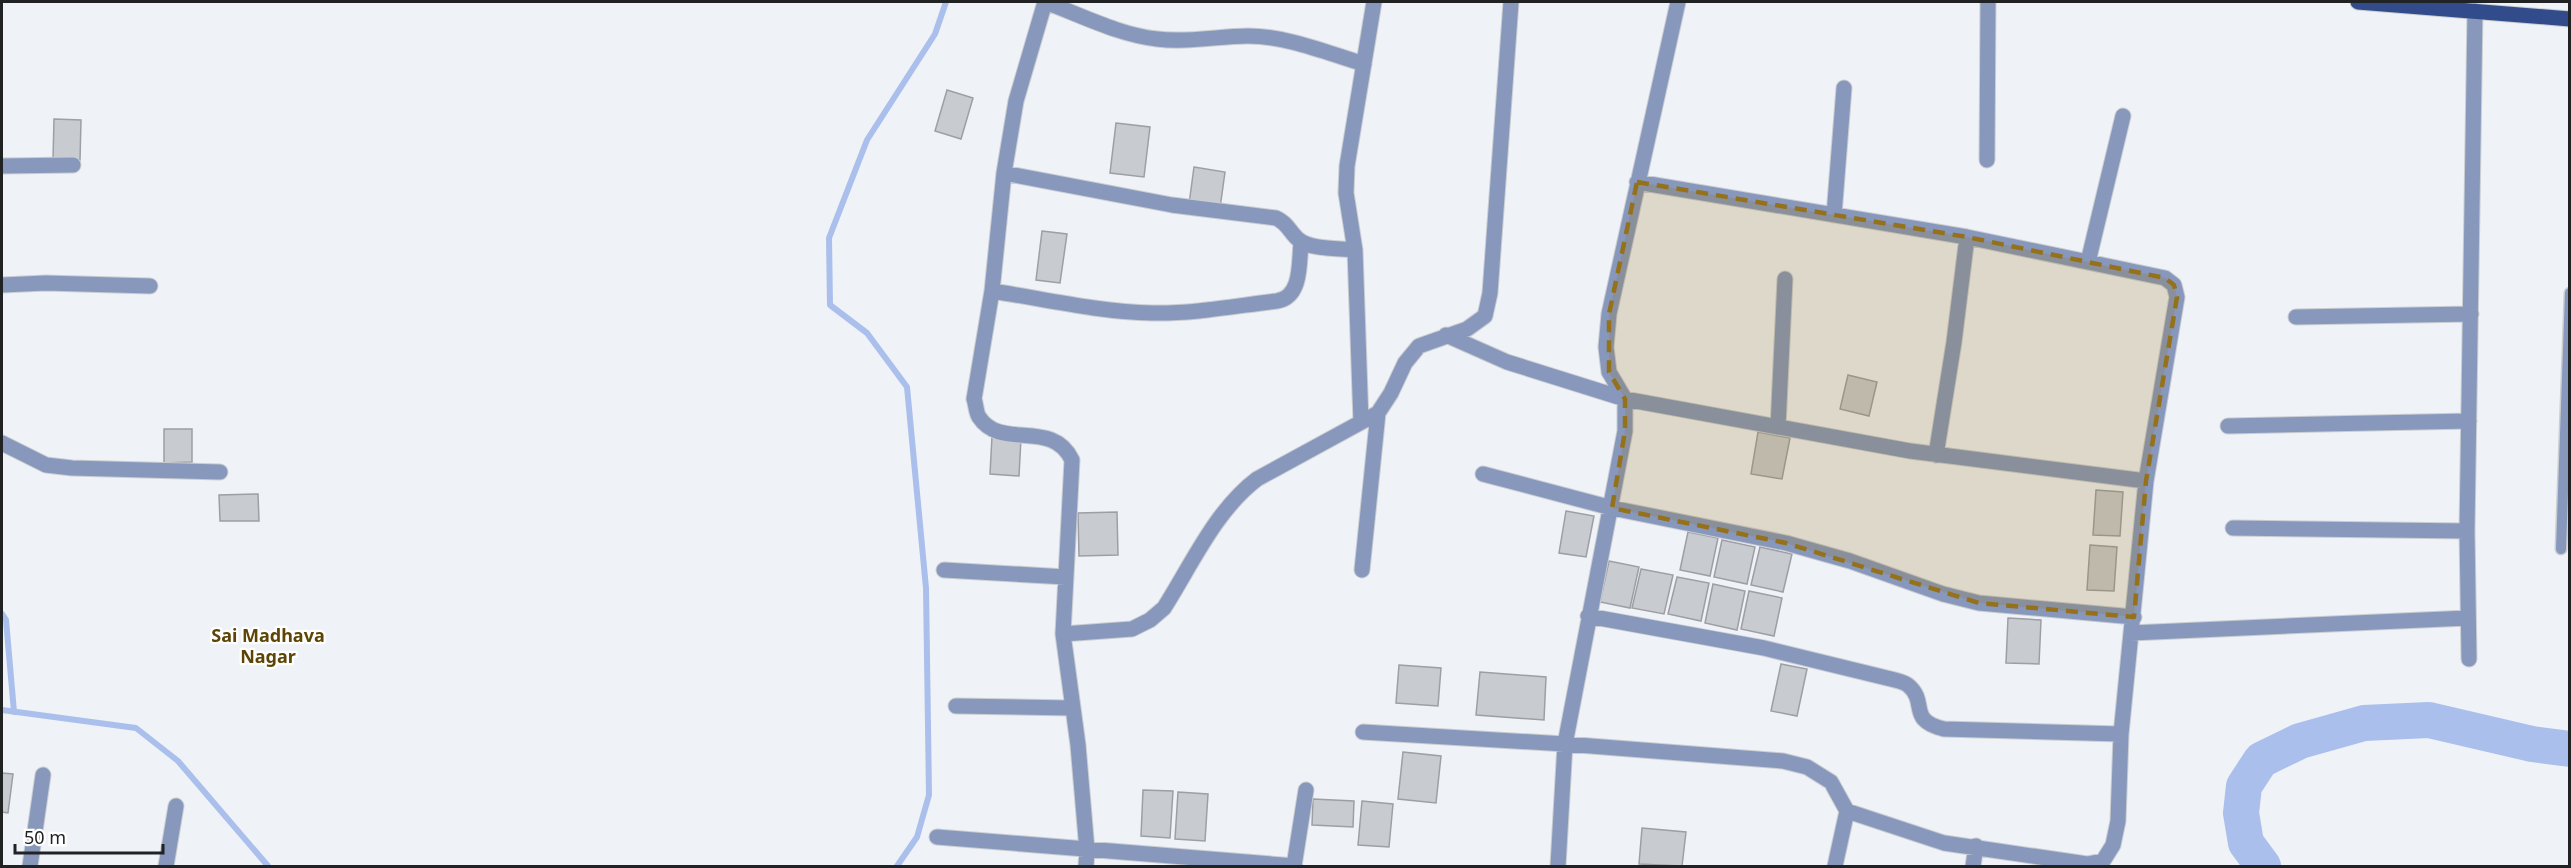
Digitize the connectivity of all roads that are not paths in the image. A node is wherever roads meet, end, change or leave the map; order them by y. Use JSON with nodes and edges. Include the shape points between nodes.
{"nodes":[{"id":1,"x":1045,"y":2,"type":"edge"},
{"id":2,"x":1374,"y":2,"type":"edge"},
{"id":3,"x":1511,"y":2,"type":"edge"},
{"id":4,"x":1678,"y":2,"type":"edge"},
{"id":5,"x":1988,"y":2,"type":"edge"},
{"id":6,"x":2358,"y":2,"type":"edge"},
{"id":7,"x":2475,"y":11,"type":"junction"},
{"id":8,"x":2570,"y":19,"type":"edge"},
{"id":9,"x":1364,"y":64,"type":"junction"},
{"id":10,"x":1844,"y":88,"type":"dead end"},
{"id":11,"x":2123,"y":116,"type":"dead end"},
{"id":12,"x":1987,"y":160,"type":"dead end"},
{"id":13,"x":73,"y":165,"type":"dead end"},
{"id":14,"x":2,"y":166,"type":"edge"},
{"id":15,"x":1004,"y":173,"type":"junction"},
{"id":16,"x":1637,"y":182,"type":"junction"},
{"id":17,"x":1834,"y":215,"type":"junction"},
{"id":18,"x":1967,"y":237,"type":"junction"},
{"id":19,"x":1301,"y":242,"type":"junction"},
{"id":20,"x":1355,"y":250,"type":"junction"},
{"id":21,"x":2088,"y":262,"type":"junction"},
{"id":22,"x":1785,"y":279,"type":"dead end"},
{"id":23,"x":2,"y":285,"type":"edge"},
{"id":24,"x":150,"y":286,"type":"dead end"},
{"id":25,"x":992,"y":291,"type":"junction"},
{"id":26,"x":2570,"y":293,"type":"edge"},
{"id":27,"x":2471,"y":314,"type":"junction"},
{"id":28,"x":2296,"y":317,"type":"dead end"},
{"id":29,"x":1446,"y":335,"type":"junction"},
{"id":30,"x":1624,"y":399,"type":"junction"},
{"id":31,"x":1378,"y":413,"type":"junction"},
{"id":32,"x":2469,"y":421,"type":"junction"},
{"id":33,"x":1361,"y":422,"type":"junction"},
{"id":34,"x":2228,"y":426,"type":"dead end"},
{"id":35,"x":1778,"y":427,"type":"junction"},
{"id":36,"x":2,"y":443,"type":"edge"},
{"id":37,"x":1936,"y":455,"type":"junction"},
{"id":38,"x":220,"y":472,"type":"dead end"},
{"id":39,"x":1483,"y":474,"type":"dead end"},
{"id":40,"x":2146,"y":482,"type":"junction"},
{"id":41,"x":1612,"y":508,"type":"junction"},
{"id":42,"x":2232,"y":528,"type":"dead end"},
{"id":43,"x":2467,"y":531,"type":"junction"},
{"id":44,"x":2560,"y":549,"type":"dead end"},
{"id":45,"x":944,"y":570,"type":"dead end"},
{"id":46,"x":1362,"y":570,"type":"dead end"},
{"id":47,"x":1066,"y":576,"type":"junction"},
{"id":48,"x":1588,"y":616,"type":"junction"},
{"id":49,"x":2134,"y":617,"type":"junction"},
{"id":50,"x":2468,"y":618,"type":"junction"},
{"id":51,"x":2131,"y":633,"type":"junction"},
{"id":52,"x":1063,"y":634,"type":"junction"},
{"id":53,"x":2469,"y":659,"type":"dead end"},
{"id":54,"x":956,"y":706,"type":"dead end"},
{"id":55,"x":1072,"y":708,"type":"junction"},
{"id":56,"x":1363,"y":732,"type":"dead end"},
{"id":57,"x":2121,"y":734,"type":"junction"},
{"id":58,"x":1565,"y":744,"type":"junction"},
{"id":59,"x":43,"y":775,"type":"dead end"},
{"id":60,"x":1306,"y":790,"type":"dead end"},
{"id":61,"x":176,"y":806,"type":"dead end"},
{"id":62,"x":1847,"y":811,"type":"junction"},
{"id":63,"x":937,"y":837,"type":"dead end"},
{"id":64,"x":1976,"y":846,"type":"junction"},
{"id":65,"x":1087,"y":850,"type":"junction"},
{"id":66,"x":1294,"y":866,"type":"edge"},
{"id":67,"x":30,"y":867,"type":"edge"},
{"id":68,"x":165,"y":867,"type":"edge"},
{"id":69,"x":1086,"y":867,"type":"edge"},
{"id":70,"x":1558,"y":867,"type":"edge"},
{"id":71,"x":1835,"y":867,"type":"edge"},
{"id":72,"x":1972,"y":867,"type":"edge"}],
"edges":[{"from":1,"to":9,"type":"street","via":[[1122,31],[1156,39],[1250,36],[1286,41]]},
{"from":1,"to":15,"type":"street","via":[[1016,101]]},
{"from":2,"to":9,"type":"street"},
{"from":3,"to":29,"type":"street","via":[[1488,307],[1480,322]]},
{"from":4,"to":16,"type":"street"},
{"from":5,"to":12,"type":"street"},
{"from":6,"to":7,"type":"main road"},
{"from":7,"to":8,"type":"main road"},
{"from":7,"to":27,"type":"street"},
{"from":9,"to":20,"type":"street","via":[[1347,166],[1346,193]]},
{"from":10,"to":17,"type":"street"},
{"from":11,"to":21,"type":"street"},
{"from":13,"to":14,"type":"street"},
{"from":15,"to":19,"type":"street","via":[[1172,205],[1276,218]]},
{"from":15,"to":25,"type":"street"},
{"from":16,"to":17,"type":"street"},
{"from":16,"to":30,"type":"street","via":[[1609,314],[1606,347],[1609,372]]},
{"from":17,"to":18,"type":"street"},
{"from":18,"to":21,"type":"street"},
{"from":18,"to":37,"type":"street"},
{"from":19,"to":20,"type":"street"},
{"from":19,"to":25,"type":"street","via":[[1295,289],[1285,300],[1276,302],[1177,313],[1125,312]]},
{"from":20,"to":33,"type":"street"},
{"from":21,"to":40,"type":"street","via":[[2165,278],[2174,285],[2177,297]]},
{"from":22,"to":35,"type":"street"},
{"from":23,"to":24,"type":"street"},
{"from":25,"to":47,"type":"street","via":[[974,399],[978,416],[994,431],[1056,440],[1066,448],[1072,460]]},
{"from":26,"to":44,"type":"lane"},
{"from":27,"to":28,"type":"street"},
{"from":27,"to":32,"type":"street"},
{"from":29,"to":30,"type":"street","via":[[1507,362]]},
{"from":29,"to":31,"type":"street","via":[[1419,346],[1405,363]]},
{"from":30,"to":35,"type":"street"},
{"from":30,"to":41,"type":"street","via":[[1624,431]]},
{"from":31,"to":33,"type":"street"},
{"from":31,"to":46,"type":"street"},
{"from":32,"to":34,"type":"street"},
{"from":32,"to":43,"type":"street"},
{"from":33,"to":52,"type":"street","via":[[1240,492],[1164,608],[1150,620],[1132,629]]},
{"from":35,"to":37,"type":"street"},
{"from":36,"to":38,"type":"street","via":[[55,466]]},
{"from":37,"to":40,"type":"street"},
{"from":39,"to":41,"type":"street"},
{"from":40,"to":49,"type":"street"},
{"from":41,"to":48,"type":"street"},
{"from":41,"to":49,"type":"street","via":[[1786,543],[1979,603]]},
{"from":42,"to":43,"type":"street"},
{"from":43,"to":50,"type":"street"},
{"from":45,"to":47,"type":"street"},
{"from":47,"to":52,"type":"street"},
{"from":48,"to":57,"type":"street","via":[[1764,648],[1895,680],[1909,686],[1922,719],[1944,729]]},
{"from":48,"to":58,"type":"street"},
{"from":49,"to":51,"type":"street"},
{"from":50,"to":51,"type":"street"},
{"from":50,"to":53,"type":"street"},
{"from":51,"to":57,"type":"street"},
{"from":52,"to":55,"type":"street"},
{"from":54,"to":55,"type":"street"},
{"from":55,"to":65,"type":"street"},
{"from":56,"to":58,"type":"street"},
{"from":57,"to":64,"type":"street","via":[[2118,820],[2113,845],[2103,861],[2087,864]]},
{"from":58,"to":62,"type":"street","via":[[1783,761],[1807,767],[1831,782]]},
{"from":58,"to":70,"type":"street"},
{"from":59,"to":67,"type":"street"},
{"from":60,"to":66,"type":"street"},
{"from":61,"to":68,"type":"street"},
{"from":62,"to":64,"type":"street","via":[[1944,843]]},
{"from":62,"to":71,"type":"street"},
{"from":63,"to":65,"type":"street"},
{"from":64,"to":72,"type":"street"},
{"from":65,"to":66,"type":"street"},
{"from":65,"to":69,"type":"street"}]}
